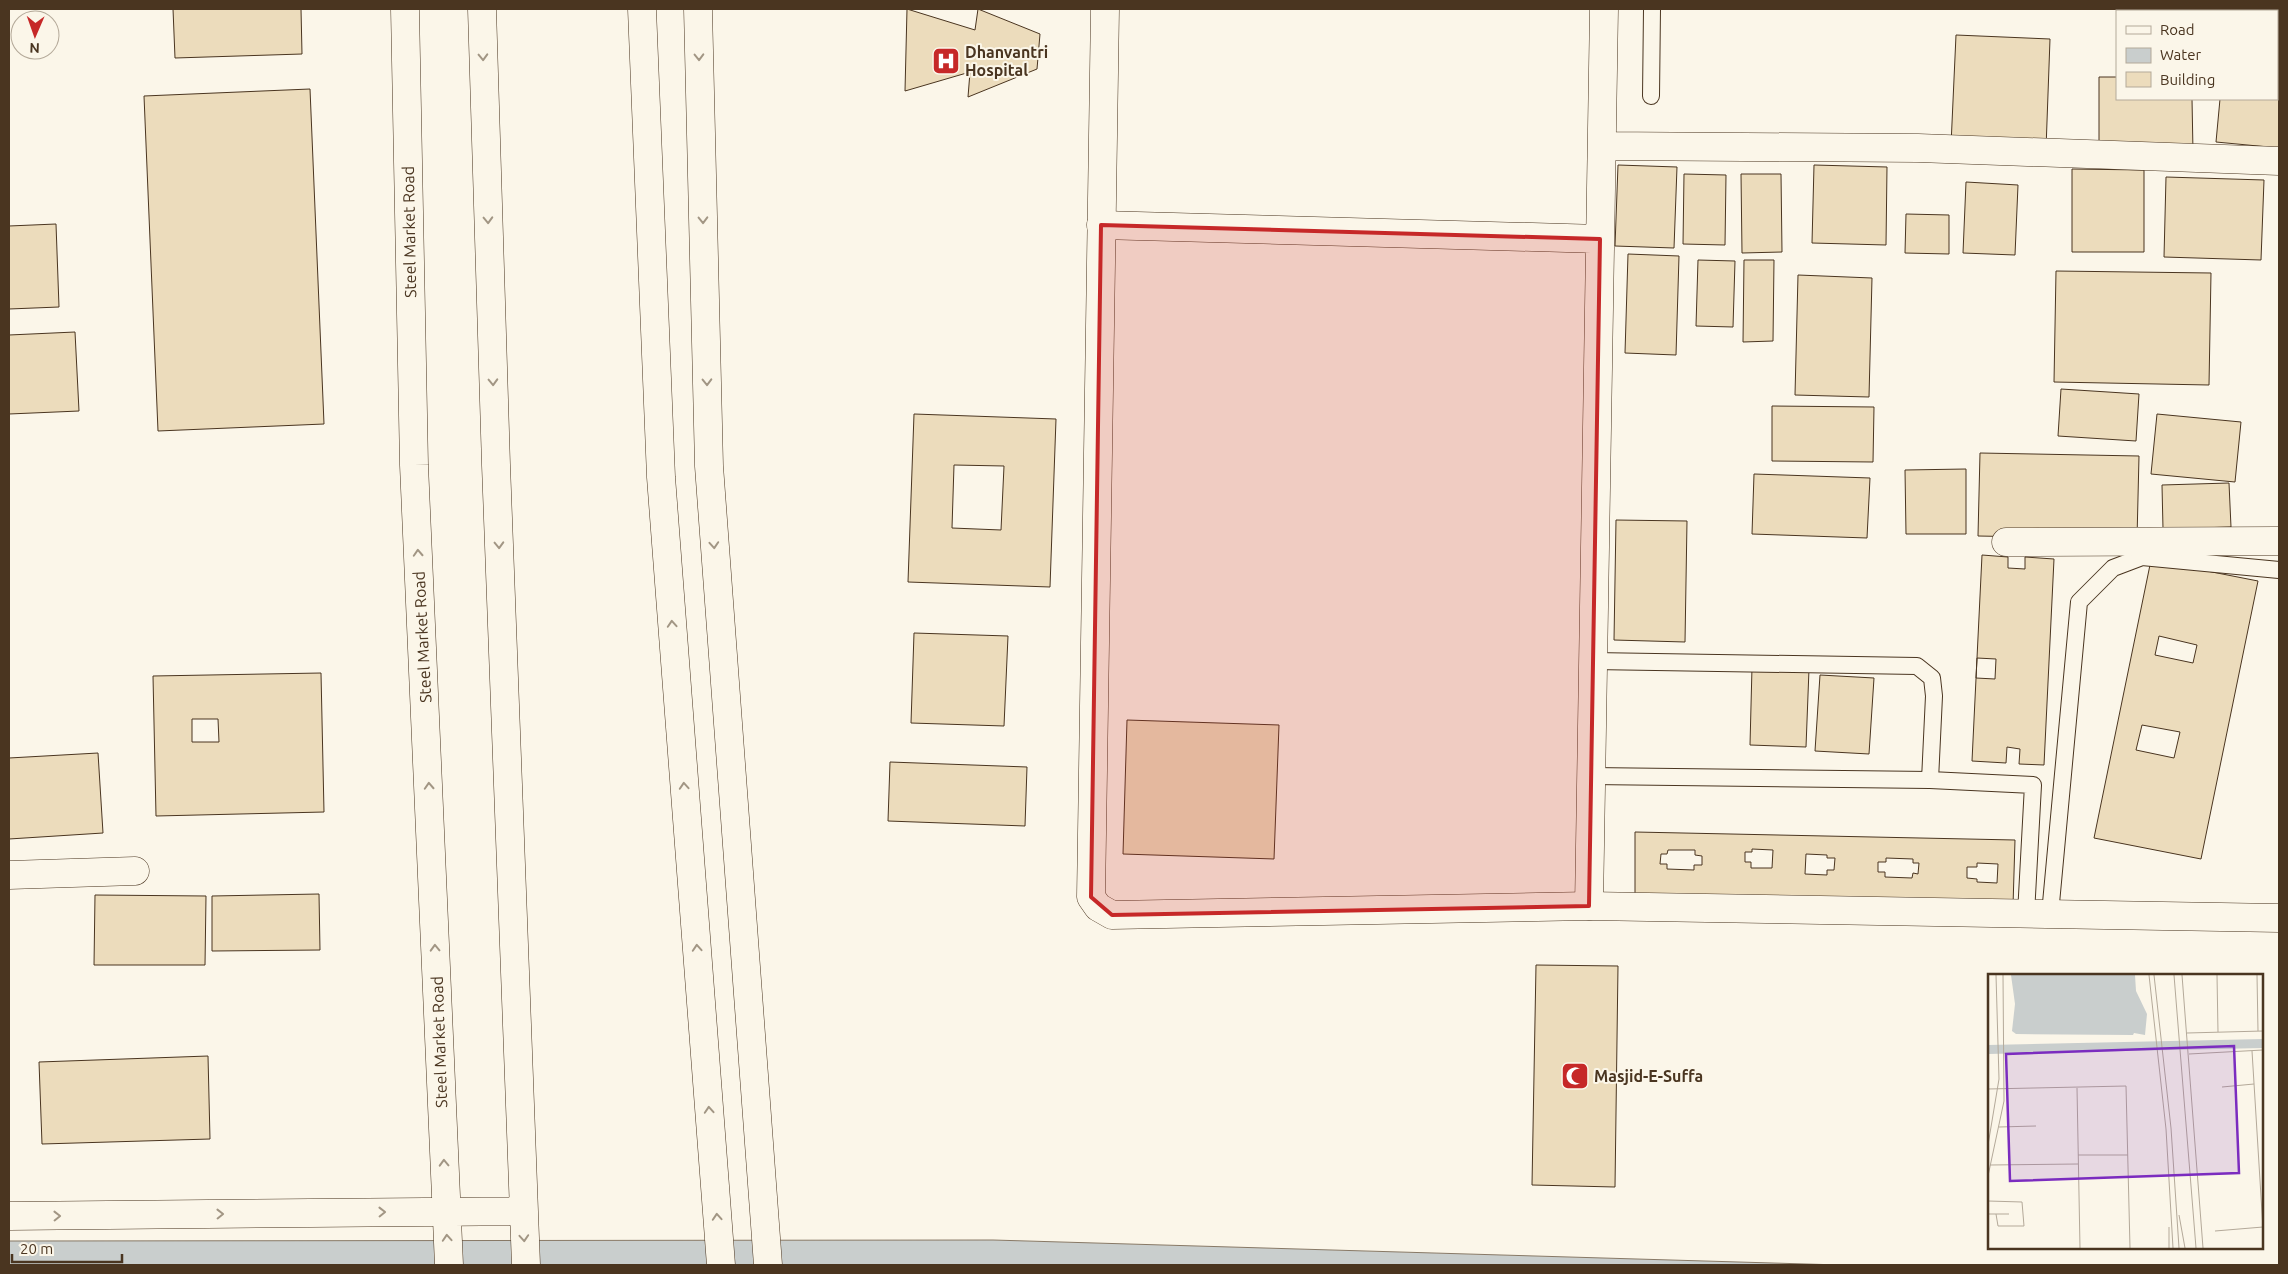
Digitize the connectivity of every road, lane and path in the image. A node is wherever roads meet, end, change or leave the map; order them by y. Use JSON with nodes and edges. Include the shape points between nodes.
{"nodes":[{"id":1,"x":404,"y":9,"type":"edge"},
{"id":2,"x":482,"y":9,"type":"edge"},
{"id":3,"x":642,"y":9,"type":"edge"},
{"id":4,"x":698,"y":9,"type":"edge"},
{"id":5,"x":1104,"y":9,"type":"edge"},
{"id":6,"x":1604,"y":9,"type":"edge"},
{"id":7,"x":1652,"y":9,"type":"edge"},
{"id":8,"x":1651,"y":96,"type":"dead end"},
{"id":9,"x":1602,"y":146,"type":"junction"},
{"id":10,"x":2279,"y":161,"type":"edge"},
{"id":11,"x":1101,"y":225,"type":"junction"},
{"id":12,"x":1600,"y":239,"type":"junction"},
{"id":13,"x":2279,"y":541,"type":"edge"},
{"id":14,"x":2006,"y":542,"type":"dead end"},
{"id":15,"x":2279,"y":570,"type":"edge"},
{"id":16,"x":1593,"y":661,"type":"junction"},
{"id":17,"x":1591,"y":776,"type":"junction"},
{"id":18,"x":1930,"y":780,"type":"junction"},
{"id":19,"x":135,"y":871,"type":"dead end"},
{"id":20,"x":9,"y":875,"type":"edge"},
{"id":21,"x":1589,"y":906,"type":"junction"},
{"id":22,"x":2038,"y":914,"type":"junction"},
{"id":23,"x":2279,"y":918,"type":"edge"},
{"id":24,"x":523,"y":1210,"type":"junction"},
{"id":25,"x":446,"y":1212,"type":"junction"},
{"id":26,"x":9,"y":1216,"type":"edge"},
{"id":27,"x":449,"y":1265,"type":"edge"},
{"id":28,"x":526,"y":1265,"type":"edge"},
{"id":29,"x":720,"y":1265,"type":"edge"},
{"id":30,"x":768,"y":1265,"type":"edge"}],
"edges":[{"from":25,"to":1,"type":"main road","name":"Steel Market Road","one_way":true,"via":[[414,465]]},
{"from":2,"to":24,"type":"main road","one_way":true},
{"from":29,"to":3,"type":"main road","one_way":true,"via":[[661,477]]},
{"from":4,"to":30,"type":"main road","one_way":true,"via":[[709,466]]},
{"from":5,"to":11,"type":"main road"},
{"from":6,"to":9,"type":"main road"},
{"from":7,"to":8,"type":"lane"},
{"from":9,"to":10,"type":"main road","via":[[1918,148]]},
{"from":9,"to":12,"type":"main road"},
{"from":11,"to":12,"type":"main road"},
{"from":11,"to":21,"type":"main road","via":[[1090,897],[1098,907],[1112,915]]},
{"from":12,"to":16,"type":"main road"},
{"from":13,"to":14,"type":"main road"},
{"from":15,"to":22,"type":"lane","via":[[2142,556],[2113,568],[2079,602]]},
{"from":16,"to":17,"type":"main road"},
{"from":16,"to":18,"type":"lane","via":[[1917,666],[1932,678]]},
{"from":17,"to":18,"type":"lane"},
{"from":17,"to":21,"type":"main road"},
{"from":18,"to":22,"type":"lane","via":[[2033,785]]},
{"from":19,"to":20,"type":"main road"},
{"from":21,"to":22,"type":"main road"},
{"from":22,"to":23,"type":"main road"},
{"from":24,"to":25,"type":"main road"},
{"from":24,"to":28,"type":"main road","one_way":true},
{"from":26,"to":25,"type":"main road","one_way":true},
{"from":27,"to":25,"type":"main road","name":"Steel Market Road","one_way":true}]}
